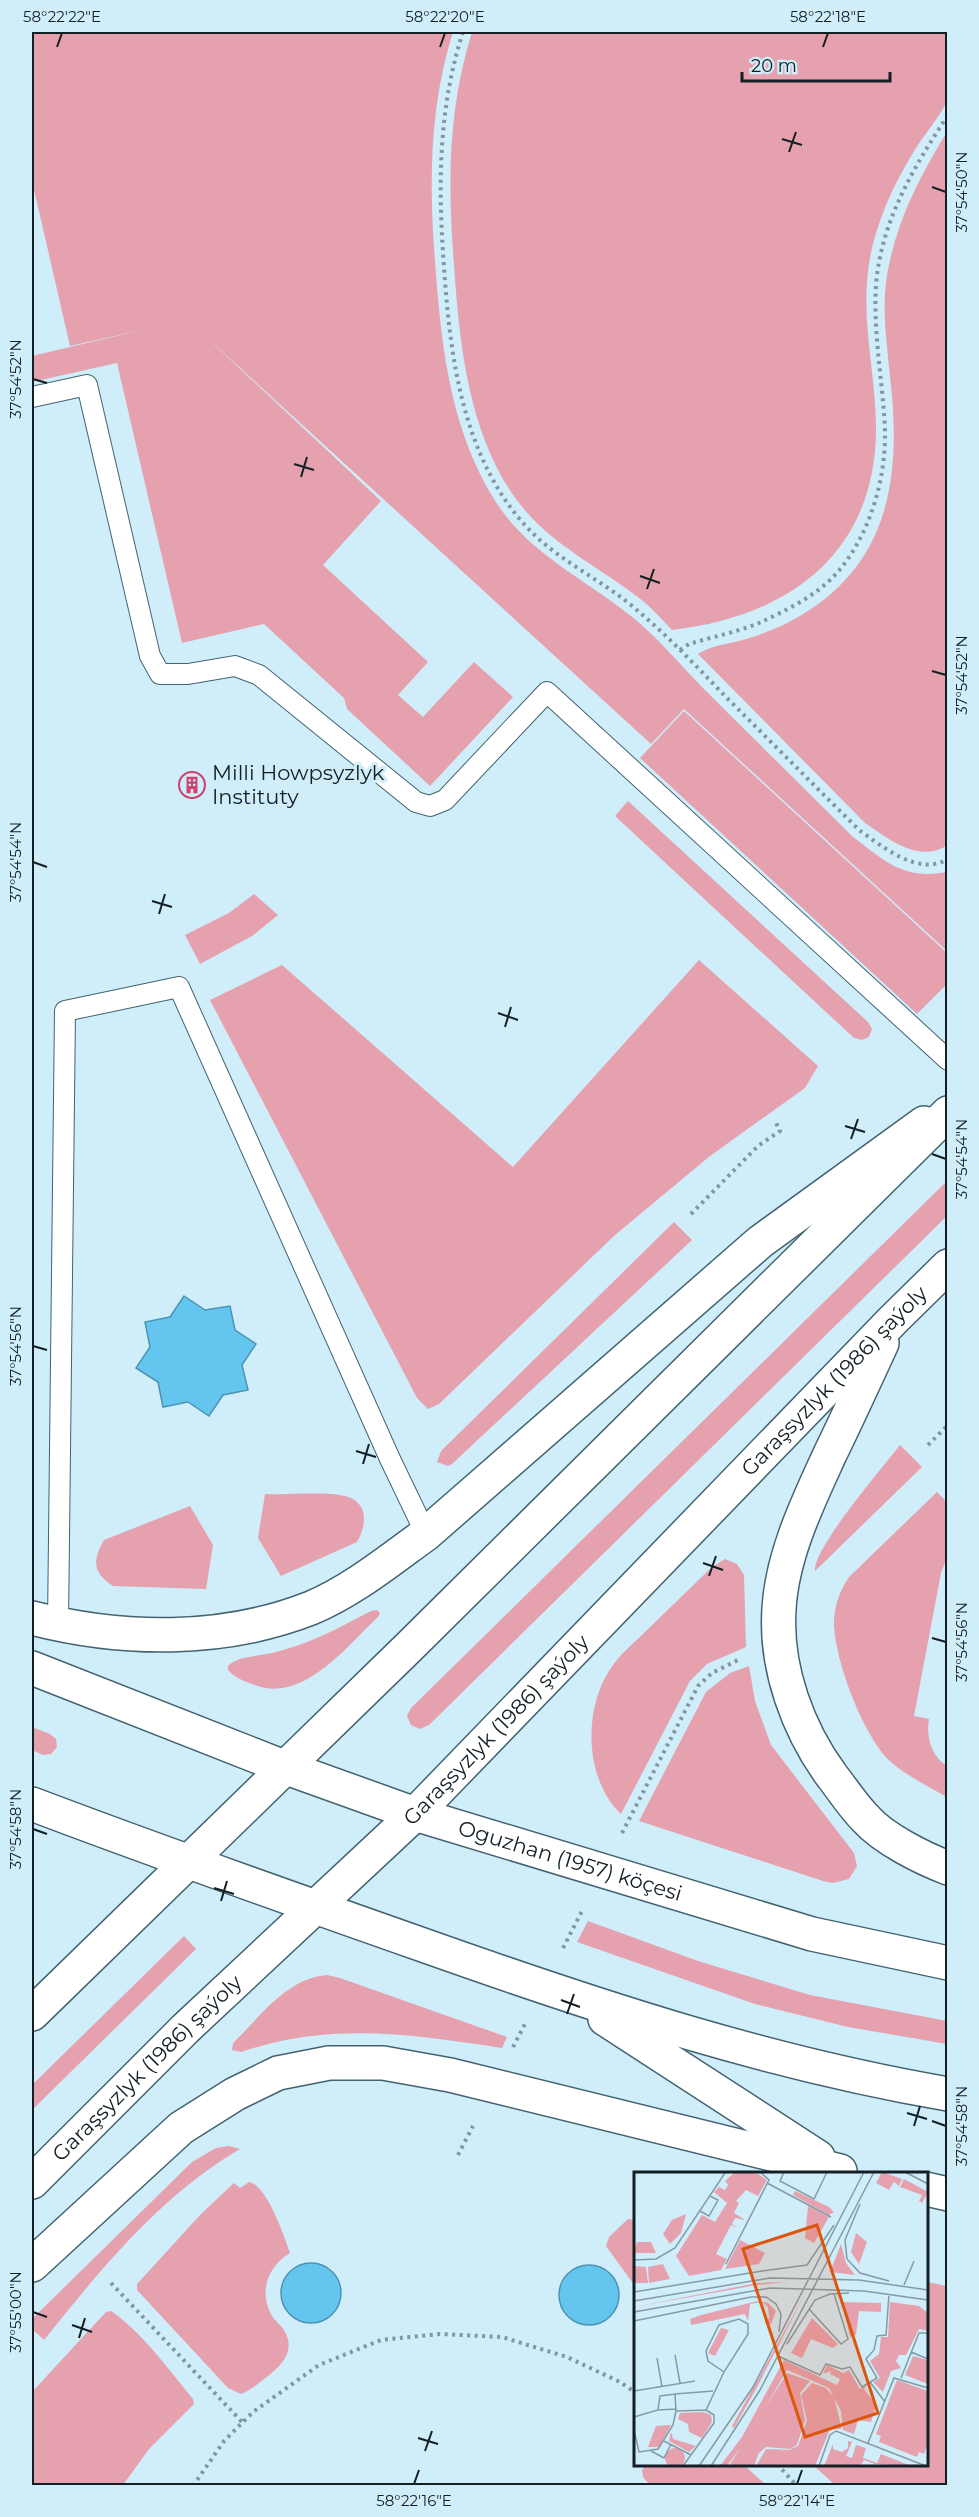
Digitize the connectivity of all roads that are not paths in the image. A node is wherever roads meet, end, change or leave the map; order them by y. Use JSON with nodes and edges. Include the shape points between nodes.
{"nodes":[{"id":1,"x":32,"y":397,"type":"edge"},
{"id":2,"x":948,"y":1060,"type":"edge"},
{"id":3,"x":948,"y":1106,"type":"edge"},
{"id":4,"x":948,"y":1113,"type":"edge"},
{"id":5,"x":948,"y":1266,"type":"edge"},
{"id":6,"x":893,"y":1320,"type":"junction"},
{"id":7,"x":426,"y":1534,"type":"junction"},
{"id":8,"x":45,"y":1621,"type":"edge"},
{"id":9,"x":32,"y":1668,"type":"edge"},
{"id":10,"x":284,"y":1767,"type":"junction"},
{"id":11,"x":32,"y":1804,"type":"edge"},
{"id":12,"x":415,"y":1814,"type":"junction"},
{"id":13,"x":186,"y":1862,"type":"junction"},
{"id":14,"x":948,"y":1868,"type":"edge"},
{"id":15,"x":316,"y":1908,"type":"junction"},
{"id":16,"x":948,"y":1963,"type":"edge"},
{"id":17,"x":572,"y":1998,"type":"junction"},
{"id":18,"x":32,"y":2014,"type":"edge"},
{"id":19,"x":948,"y":2094,"type":"edge"},
{"id":20,"x":846,"y":2172,"type":"edge"},
{"id":21,"x":32,"y":2182,"type":"edge"},
{"id":22,"x":928,"y":2189,"type":"edge"},
{"id":23,"x":948,"y":2194,"type":"edge"},
{"id":24,"x":32,"y":2265,"type":"edge"}],
"edges":[{"from":1,"to":2,"type":"lane","via":[[87,384],[150,656],[160,674],[235,666],[259,675],[416,802],[430,806],[446,800],[547,692]]},
{"from":3,"to":7,"type":"main road","via":[[760,1242]]},
{"from":4,"to":10,"type":"main road"},
{"from":5,"to":6,"type":"main road","name":"Garaşsyzlyk (1986) şaýoly"},
{"from":6,"to":12,"type":"main road","name":"Garaşsyzlyk (1986) şaýoly"},
{"from":6,"to":14,"type":"main road","via":[[798,1529],[779,1609],[781,1650],[798,1714],[818,1757],[843,1790],[867,1820],[898,1843]]},
{"from":7,"to":8,"type":"main road","via":[[311,1608],[227,1632],[106,1633]]},
{"from":7,"to":8,"type":"lane","via":[[178,987],[65,1011]]},
{"from":9,"to":10,"type":"main road","name":"Oguzhan (1957) köçesi"},
{"from":10,"to":12,"type":"main road","name":"Oguzhan (1957) köçesi"},
{"from":10,"to":13,"type":"main road"},
{"from":11,"to":13,"type":"main road"},
{"from":12,"to":15,"type":"main road","name":"Garaşsyzlyk (1986) şaýoly"},
{"from":12,"to":16,"type":"main road","name":"Oguzhan (1957) köçesi","via":[[812,1934]]},
{"from":13,"to":15,"type":"main road"},
{"from":13,"to":18,"type":"main road"},
{"from":15,"to":17,"type":"main road"},
{"from":15,"to":21,"type":"main road","name":"Garaşsyzlyk (1986) şaýoly","via":[[186,2028]]},
{"from":17,"to":19,"type":"main road","via":[[772,2058]]},
{"from":17,"to":20,"type":"main road"},
{"from":20,"to":24,"type":"main road","via":[[450,2075],[382,2062],[328,2063],[278,2073],[235,2094],[182,2128]]},
{"from":22,"to":23,"type":"main road"}]}
